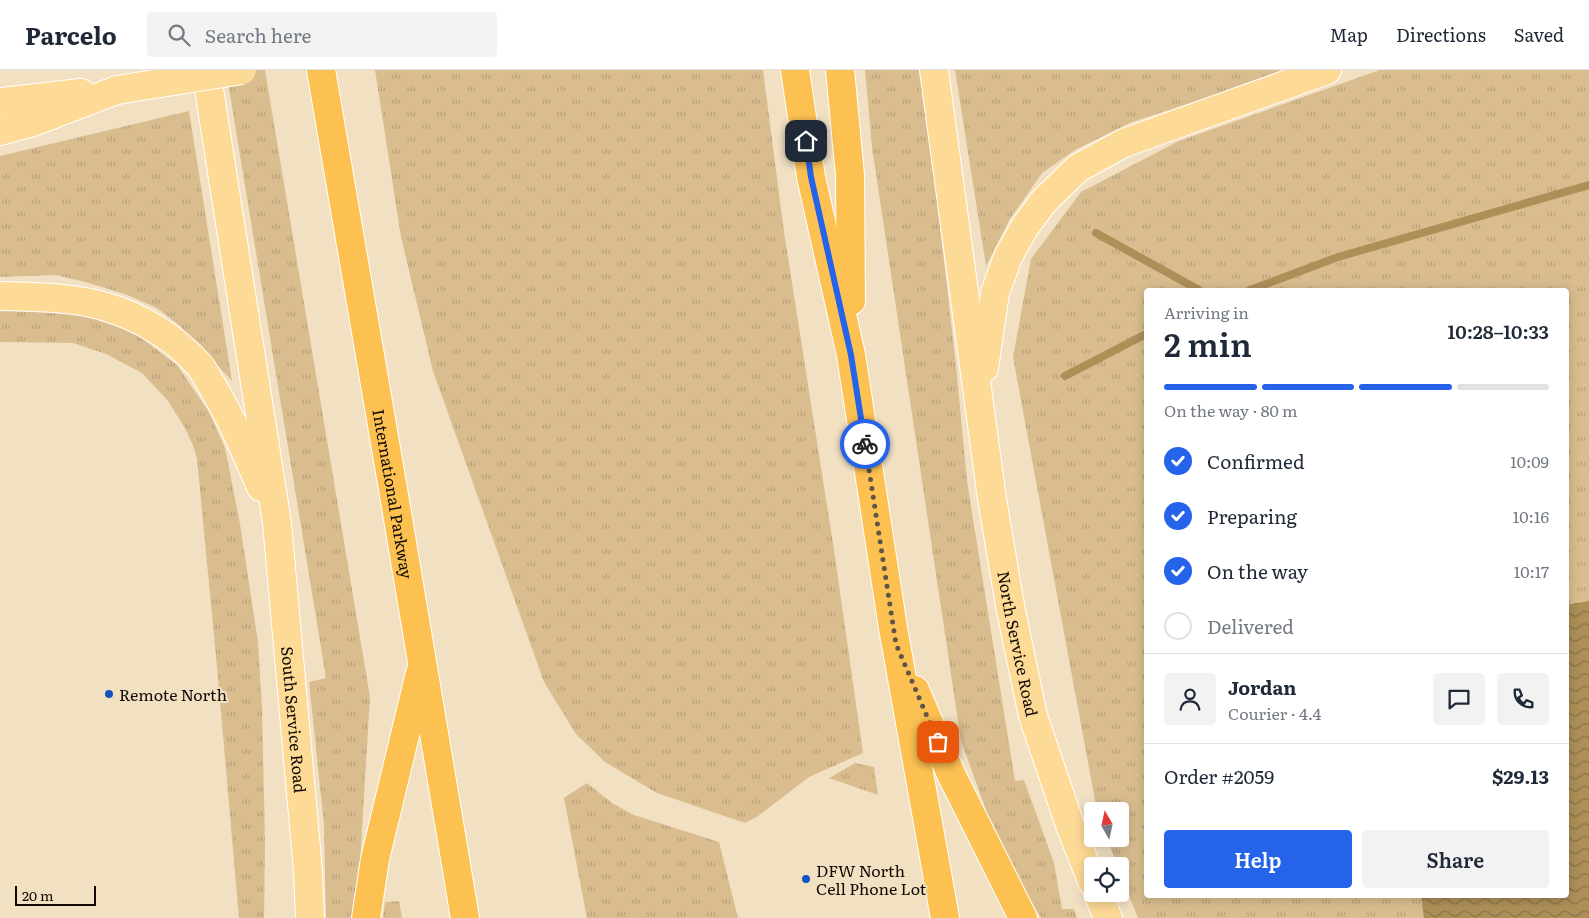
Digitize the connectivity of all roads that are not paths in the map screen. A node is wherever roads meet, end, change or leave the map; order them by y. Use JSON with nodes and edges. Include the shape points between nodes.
{"nodes":[{"id":1,"x":206,"y":70,"type":"edge"},
{"id":2,"x":242,"y":70,"type":"edge"},
{"id":3,"x":321,"y":70,"type":"edge"},
{"id":4,"x":795,"y":70,"type":"edge"},
{"id":5,"x":840,"y":70,"type":"edge"},
{"id":6,"x":934,"y":70,"type":"edge"},
{"id":7,"x":1327,"y":70,"type":"edge"},
{"id":8,"x":117,"y":90,"type":"junction"},
{"id":9,"x":8,"y":98,"type":"edge"},
{"id":10,"x":0,"y":131,"type":"edge"},
{"id":11,"x":0,"y":296,"type":"edge"},
{"id":12,"x":851,"y":355,"type":"junction"},
{"id":13,"x":979,"y":396,"type":"junction"},
{"id":14,"x":277,"y":523,"type":"junction"},
{"id":15,"x":896,"y":644,"type":"junction"},
{"id":16,"x":423,"y":661,"type":"junction"},
{"id":17,"x":1084,"y":861,"type":"edge"},
{"id":18,"x":1101,"y":902,"type":"edge"},
{"id":19,"x":310,"y":918,"type":"edge"},
{"id":20,"x":366,"y":918,"type":"edge"},
{"id":21,"x":465,"y":918,"type":"edge"},
{"id":22,"x":945,"y":918,"type":"edge"},
{"id":23,"x":1023,"y":918,"type":"edge"},
{"id":24,"x":1108,"y":918,"type":"edge"}],
"edges":[{"from":1,"to":14,"type":"main road"},
{"from":2,"to":8,"type":"main road","bridge":true},
{"from":3,"to":16,"type":"highway","name":"International Parkway"},
{"from":4,"to":12,"type":"highway","via":[[811,177]]},
{"from":5,"to":12,"type":"highway","via":[[850,175]]},
{"from":6,"to":13,"type":"main road","name":"North Service Road"},
{"from":7,"to":13,"type":"main road","via":[[1124,143],[1078,168],[1044,201],[1008,258],[995,293]]},
{"from":8,"to":9,"type":"main road"},
{"from":8,"to":10,"type":"main road"},
{"from":11,"to":14,"type":"main road","via":[[87,302],[140,320],[166,335],[199,366],[219,396]]},
{"from":12,"to":15,"type":"highway"},
{"from":13,"to":17,"type":"main road","name":"North Service Road","via":[[1010,610],[1031,706]]},
{"from":14,"to":19,"type":"main road","name":"South Service Road"},
{"from":15,"to":22,"type":"highway"},
{"from":15,"to":23,"type":"highway","via":[[951,774]]},
{"from":16,"to":20,"type":"highway","via":[[375,859]]},
{"from":16,"to":21,"type":"highway","name":"International Parkway"},
{"from":18,"to":24,"type":"main road"}]}
